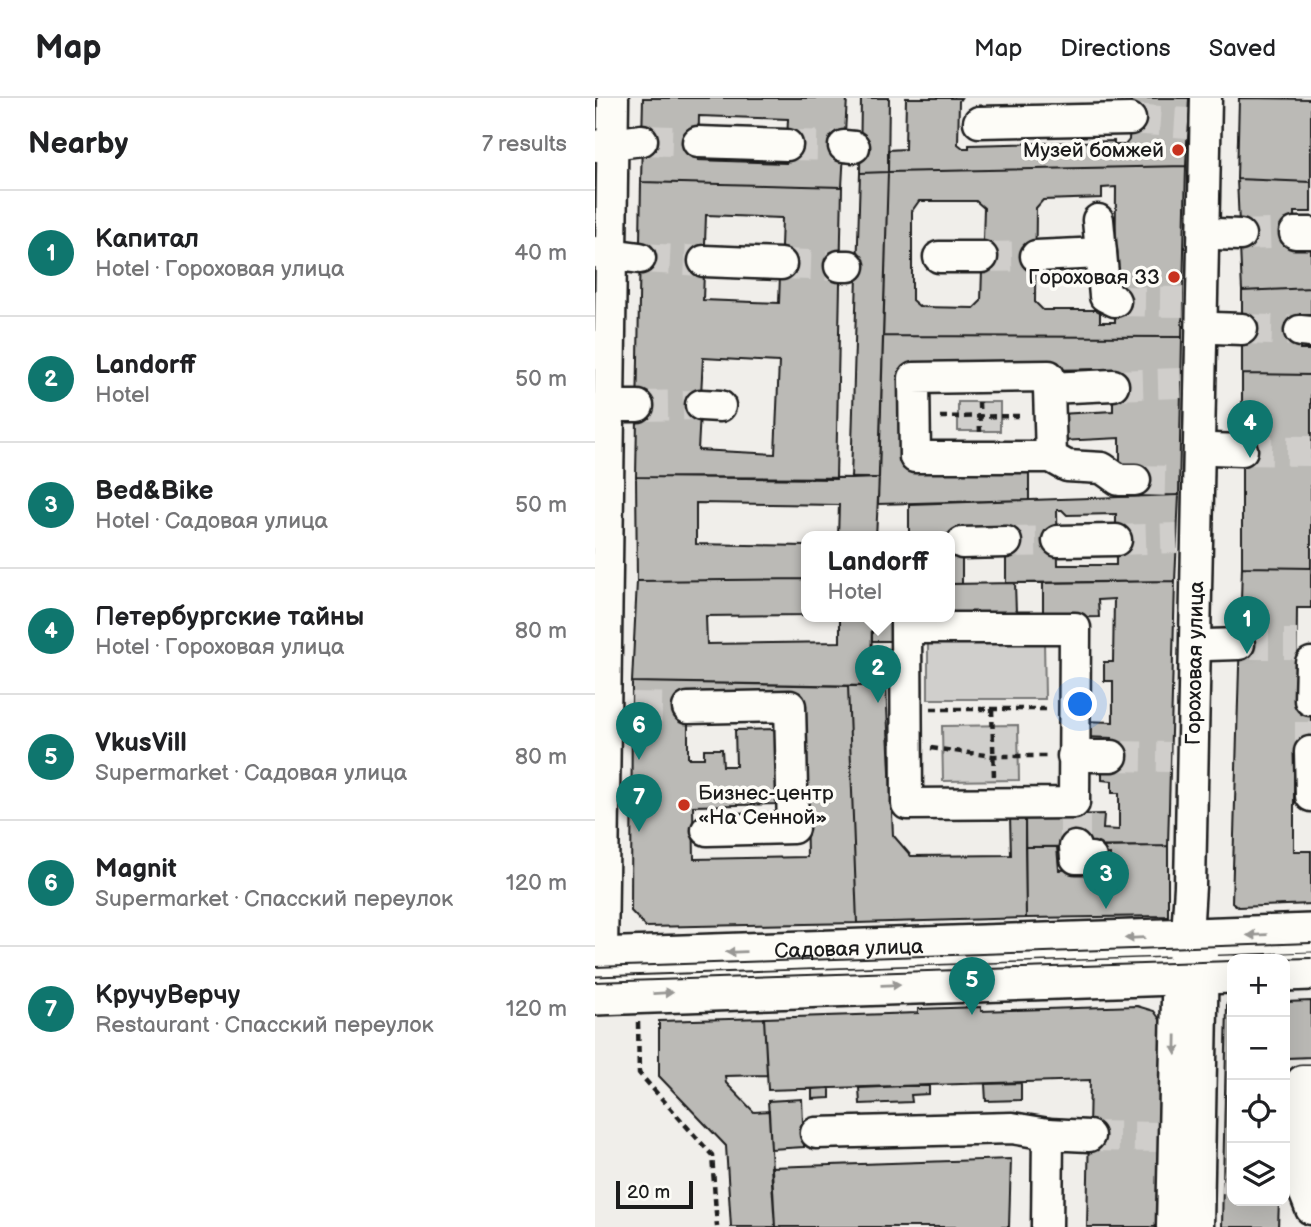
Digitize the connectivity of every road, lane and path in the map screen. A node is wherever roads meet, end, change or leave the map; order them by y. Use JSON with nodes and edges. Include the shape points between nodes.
{"nodes":[{"id":1,"x":613,"y":98,"type":"edge"},
{"id":2,"x":1030,"y":109,"type":"edge"},
{"id":3,"x":1208,"y":114,"type":"edge"},
{"id":4,"x":1130,"y":120,"type":"tunnel mouth"},
{"id":5,"x":979,"y":122,"type":"dead end"},
{"id":6,"x":642,"y":140,"type":"tunnel mouth"},
{"id":7,"x":698,"y":142,"type":"tunnel mouth"},
{"id":8,"x":603,"y":145,"type":"edge"},
{"id":9,"x":787,"y":145,"type":"tunnel mouth"},
{"id":10,"x":1098,"y":220,"type":"dead end"},
{"id":11,"x":603,"y":253,"type":"edge"},
{"id":12,"x":1101,"y":253,"type":"junction"},
{"id":13,"x":1036,"y":256,"type":"tunnel mouth"},
{"id":14,"x":939,"y":257,"type":"dead end"},
{"id":15,"x":982,"y":257,"type":"tunnel mouth"},
{"id":16,"x":640,"y":258,"type":"tunnel mouth"},
{"id":17,"x":704,"y":261,"type":"tunnel mouth"},
{"id":18,"x":781,"y":264,"type":"tunnel mouth"},
{"id":19,"x":1115,"y":301,"type":"dead end"},
{"id":20,"x":1211,"y":313,"type":"junction"},
{"id":21,"x":979,"y":377,"type":"junction"},
{"id":22,"x":1198,"y":384,"type":"junction"},
{"id":23,"x":1113,"y":385,"type":"tunnel mouth"},
{"id":24,"x":613,"y":391,"type":"edge"},
{"id":25,"x":1049,"y":401,"type":"junction"},
{"id":26,"x":979,"y":416,"type":"junction"},
{"id":27,"x":915,"y":418,"type":"junction"},
{"id":28,"x":1211,"y":449,"type":"junction"},
{"id":29,"x":1242,"y":450,"type":"tunnel mouth"},
{"id":30,"x":980,"y":457,"type":"junction"},
{"id":31,"x":1051,"y":457,"type":"junction"},
{"id":32,"x":1135,"y":480,"type":"tunnel mouth"},
{"id":33,"x":1196,"y":481,"type":"junction"},
{"id":34,"x":601,"y":501,"type":"edge"},
{"id":35,"x":1194,"y":539,"type":"junction"},
{"id":36,"x":1116,"y":540,"type":"tunnel mouth"},
{"id":37,"x":1058,"y":541,"type":"tunnel mouth"},
{"id":38,"x":1006,"y":542,"type":"tunnel mouth"},
{"id":39,"x":962,"y":543,"type":"dead end"},
{"id":40,"x":906,"y":623,"type":"edge"},
{"id":41,"x":600,"y":627,"type":"edge"},
{"id":42,"x":1240,"y":644,"type":"tunnel mouth"},
{"id":43,"x":1208,"y":645,"type":"junction"},
{"id":44,"x":1306,"y":650,"type":"edge"},
{"id":45,"x":1310,"y":700,"type":"edge"},
{"id":46,"x":688,"y":708,"type":"tunnel mouth"},
{"id":47,"x":992,"y":709,"type":"junction"},
{"id":48,"x":1074,"y":709,"type":"junction"},
{"id":49,"x":905,"y":710,"type":"junction"},
{"id":50,"x":906,"y":748,"type":"junction"},
{"id":51,"x":1310,"y":752,"type":"edge"},
{"id":52,"x":993,"y":756,"type":"junction"},
{"id":53,"x":1073,"y":756,"type":"junction"},
{"id":54,"x":1112,"y":756,"type":"tunnel mouth"},
{"id":55,"x":1189,"y":758,"type":"junction"},
{"id":56,"x":994,"y":780,"type":"dead end"},
{"id":57,"x":1311,"y":796,"type":"edge"},
{"id":58,"x":707,"y":830,"type":"dead end"},
{"id":59,"x":1311,"y":933,"type":"edge"},
{"id":60,"x":1195,"y":936,"type":"junction"},
{"id":61,"x":599,"y":957,"type":"edge"},
{"id":62,"x":1311,"y":971,"type":"edge"},
{"id":63,"x":1290,"y":972,"type":"edge"},
{"id":64,"x":1205,"y":976,"type":"edge"},
{"id":65,"x":595,"y":996,"type":"edge"},
{"id":66,"x":638,"y":1018,"type":"dead end"},
{"id":67,"x":1311,"y":1081,"type":"edge"},
{"id":68,"x":816,"y":1133,"type":"dead end"},
{"id":69,"x":1048,"y":1134,"type":"junction"},
{"id":70,"x":1089,"y":1136,"type":"tunnel mouth"},
{"id":71,"x":1179,"y":1137,"type":"junction"},
{"id":72,"x":1292,"y":1181,"type":"edge"},
{"id":73,"x":1311,"y":1209,"type":"edge"},
{"id":74,"x":717,"y":1227,"type":"edge"},
{"id":75,"x":1047,"y":1227,"type":"edge"},
{"id":76,"x":1172,"y":1227,"type":"edge"},
{"id":77,"x":1198,"y":1227,"type":"edge"}],
"edges":[{"from":1,"to":8,"type":"street"},
{"from":2,"to":4,"type":"street"},
{"from":2,"to":5,"type":"street"},
{"from":3,"to":20,"type":"street","name":"Гороховая улица"},
{"from":3,"to":20,"type":"street","name":"Гороховая улица","via":[[1228,235]]},
{"from":6,"to":8,"type":"street"},
{"from":7,"to":9,"type":"street"},
{"from":8,"to":11,"type":"street"},
{"from":10,"to":12,"type":"street"},
{"from":11,"to":16,"type":"street"},
{"from":11,"to":24,"type":"street"},
{"from":12,"to":13,"type":"street"},
{"from":12,"to":19,"type":"street","via":[[1105,296]]},
{"from":14,"to":15,"type":"street"},
{"from":17,"to":18,"type":"street"},
{"from":20,"to":22,"type":"street","name":"Гороховая улица"},
{"from":21,"to":25,"type":"street","via":[[1049,376]]},
{"from":21,"to":26,"type":"path"},
{"from":21,"to":27,"type":"street","via":[[914,378]]},
{"from":22,"to":28,"type":"street","name":"Гороховая улица"},
{"from":22,"to":33,"type":"street","name":"Гороховая улица"},
{"from":23,"to":25,"type":"street"},
{"from":24,"to":34,"type":"street"},
{"from":25,"to":26,"type":"path"},
{"from":25,"to":31,"type":"street"},
{"from":26,"to":27,"type":"path"},
{"from":26,"to":30,"type":"path"},
{"from":27,"to":30,"type":"street","via":[[915,457]]},
{"from":28,"to":29,"type":"street"},
{"from":28,"to":33,"type":"street","name":"Гороховая улица"},
{"from":30,"to":31,"type":"street"},
{"from":31,"to":32,"type":"street","via":[[1067,466],[1102,468],[1119,480]]},
{"from":33,"to":35,"type":"street","name":"Гороховая улица"},
{"from":34,"to":41,"type":"street"},
{"from":35,"to":43,"type":"street","name":"Гороховая улица"},
{"from":35,"to":55,"type":"street","name":"Гороховая улица"},
{"from":36,"to":37,"type":"street"},
{"from":38,"to":39,"type":"street"},
{"from":40,"to":48,"type":"street","via":[[1075,628]]},
{"from":40,"to":49,"type":"street"},
{"from":41,"to":61,"type":"street","via":[[618,707]]},
{"from":42,"to":43,"type":"street"},
{"from":43,"to":55,"type":"street","name":"Гороховая улица"},
{"from":44,"to":45,"type":"street"},
{"from":46,"to":58,"type":"street","via":[[790,706],[793,828]]},
{"from":47,"to":48,"type":"path"},
{"from":47,"to":49,"type":"path"},
{"from":47,"to":52,"type":"path"},
{"from":48,"to":53,"type":"street"},
{"from":49,"to":50,"type":"street"},
{"from":50,"to":52,"type":"path"},
{"from":50,"to":53,"type":"street","via":[[907,804],[1074,809]]},
{"from":51,"to":57,"type":"street"},
{"from":52,"to":53,"type":"path"},
{"from":52,"to":56,"type":"path"},
{"from":53,"to":54,"type":"street"},
{"from":55,"to":60,"type":"street","name":"Гороховая улица"},
{"from":59,"to":60,"type":"main road","name":"Садовая улица","one_way":true},
{"from":60,"to":61,"type":"main road","name":"Садовая улица","one_way":true},
{"from":60,"to":64,"type":"street","name":"Гороховая улица"},
{"from":62,"to":63,"type":"main road"},
{"from":65,"to":64,"type":"main road","name":"Садовая улица","one_way":true},
{"from":64,"to":71,"type":"street","name":"Гороховая улица","via":[[1177,999]]},
{"from":66,"to":74,"type":"path","via":[[639,1073],[712,1155]]},
{"from":67,"to":72,"type":"street","via":[[1302,1081]]},
{"from":68,"to":69,"type":"street","via":[[1012,1128]]},
{"from":69,"to":70,"type":"street"},
{"from":69,"to":75,"type":"street"},
{"from":71,"to":76,"type":"street","name":"Гороховая улица"},
{"from":71,"to":77,"type":"street","name":"Гороховая улица","via":[[1211,1178]]},
{"from":72,"to":73,"type":"street"}]}
